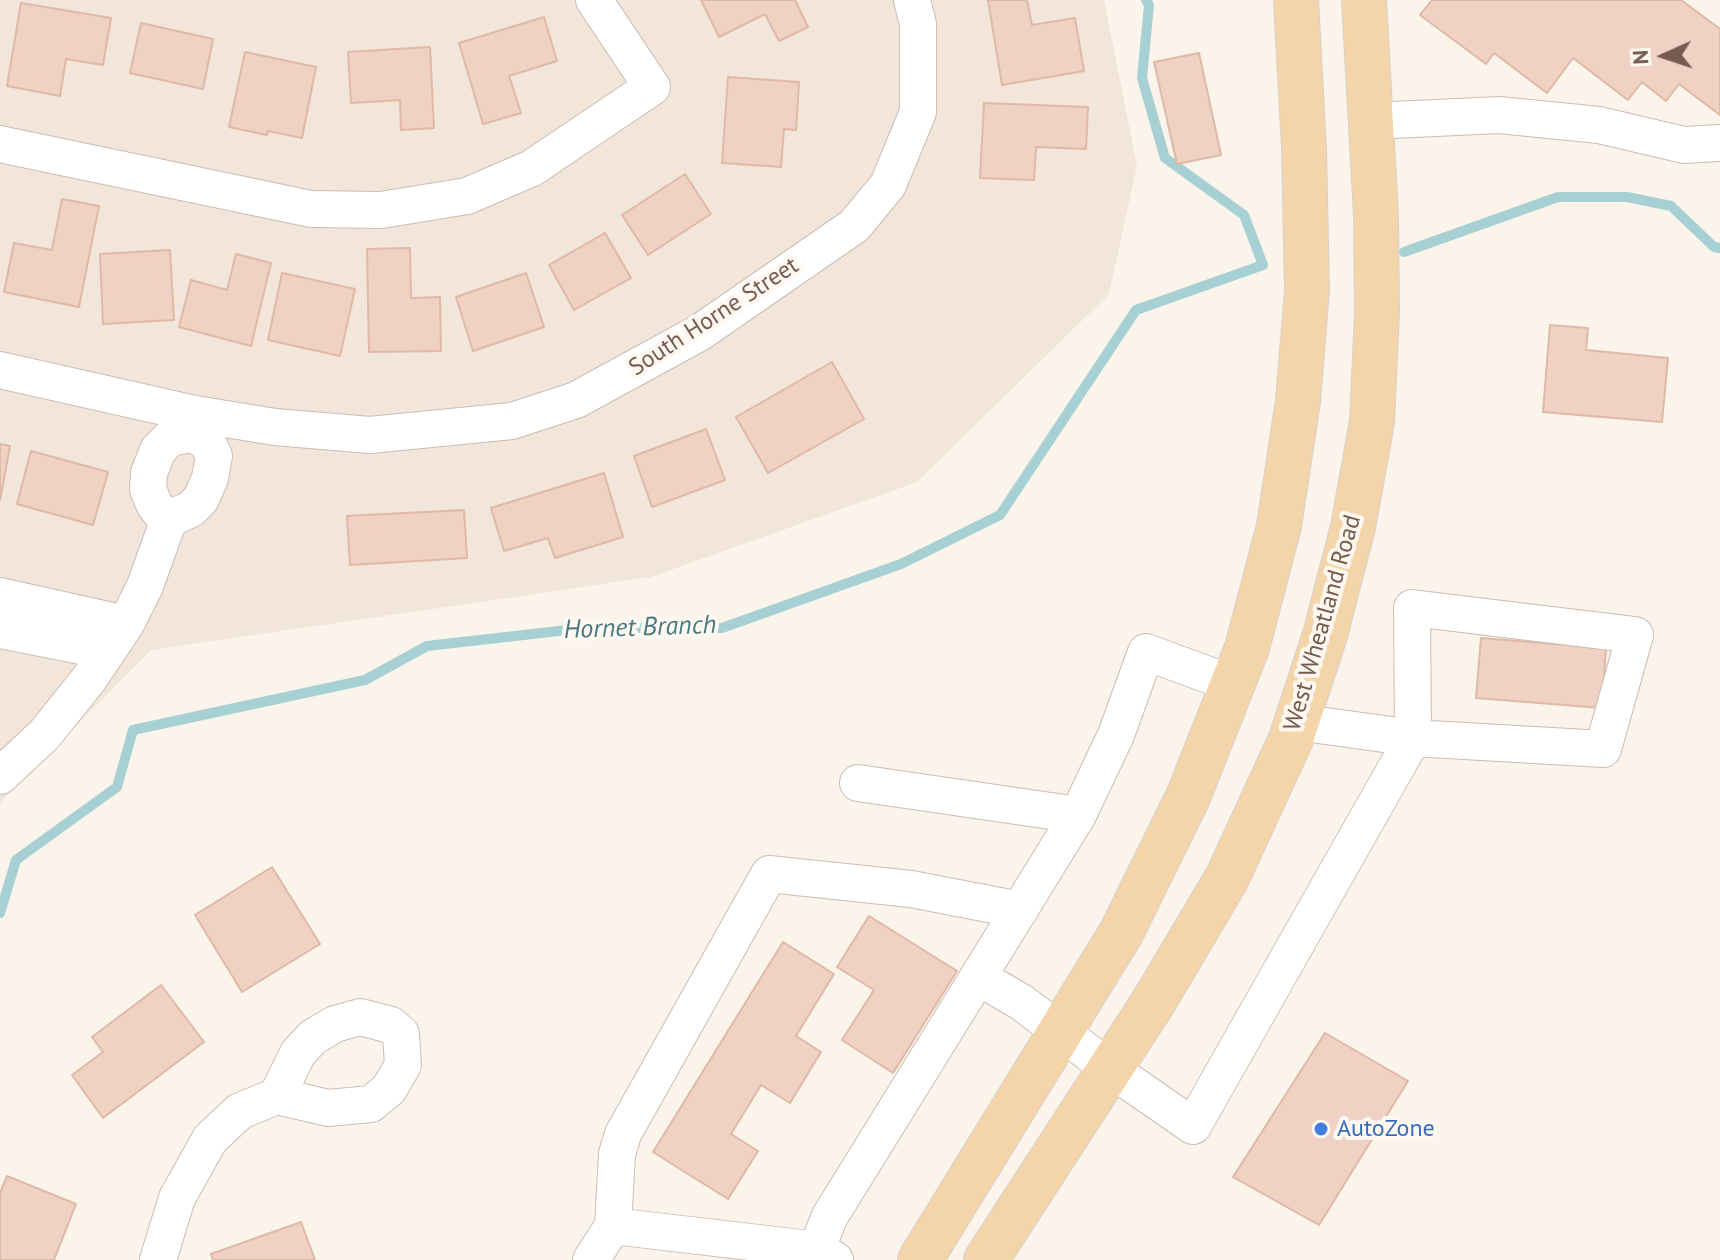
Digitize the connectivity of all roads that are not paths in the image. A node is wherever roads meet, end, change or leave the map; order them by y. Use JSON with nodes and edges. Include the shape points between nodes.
{"nodes":[{"id":1,"x":594,"y":0,"type":"edge"},
{"id":2,"x":912,"y":0,"type":"edge"},
{"id":3,"x":1296,"y":0,"type":"edge"},
{"id":4,"x":1364,"y":0,"type":"edge"},
{"id":5,"x":1371,"y":121,"type":"junction"},
{"id":6,"x":1720,"y":143,"type":"edge"},
{"id":7,"x":0,"y":144,"type":"edge"},
{"id":8,"x":0,"y":370,"type":"edge"},
{"id":9,"x":193,"y":424,"type":"junction"},
{"id":10,"x":169,"y":519,"type":"junction"},
{"id":11,"x":0,"y":596,"type":"edge"},
{"id":12,"x":0,"y":630,"type":"edge"},
{"id":13,"x":116,"y":638,"type":"junction"},
{"id":14,"x":1233,"y":684,"type":"junction"},
{"id":15,"x":1297,"y":722,"type":"junction"},
{"id":16,"x":1413,"y":738,"type":"junction"},
{"id":17,"x":0,"y":776,"type":"edge"},
{"id":18,"x":858,"y":783,"type":"dead end"},
{"id":19,"x":1078,"y":815,"type":"junction"},
{"id":20,"x":1020,"y":910,"type":"junction"},
{"id":21,"x":978,"y":977,"type":"junction"},
{"id":22,"x":1061,"y":1031,"type":"junction"},
{"id":23,"x":1109,"y":1068,"type":"junction"},
{"id":24,"x":277,"y":1096,"type":"dead end"},
{"id":25,"x":613,"y":1226,"type":"junction"},
{"id":26,"x":822,"y":1257,"type":"edge"},
{"id":27,"x":158,"y":1260,"type":"edge"},
{"id":28,"x":591,"y":1260,"type":"edge"},
{"id":29,"x":920,"y":1260,"type":"edge"},
{"id":30,"x":986,"y":1260,"type":"edge"}],
"edges":[{"from":1,"to":7,"type":"street","via":[[652,87],[532,168],[467,196],[381,210],[311,209]]},
{"from":2,"to":9,"type":"street","name":"South Horne Street","via":[[918,24],[918,112],[888,185],[854,226],[699,333],[576,400],[512,421],[370,435]]},
{"from":3,"to":14,"type":"main road","via":[[1307,290],[1298,401],[1279,526]]},
{"from":4,"to":5,"type":"main road","name":"West Wheatland Road"},
{"from":5,"to":6,"type":"street","via":[[1499,115],[1599,125],[1684,145]]},
{"from":5,"to":15,"type":"main road","name":"West Wheatland Road","via":[[1377,313],[1372,422],[1353,527]]},
{"from":8,"to":9,"type":"street","name":"South Horne Street"},
{"from":9,"to":10,"type":"street","via":[[214,456],[210,478],[201,499]]},
{"from":9,"to":10,"type":"street","via":[[158,450],[149,473],[154,504]]},
{"from":10,"to":13,"type":"street","via":[[145,586]]},
{"from":11,"to":13,"type":"street"},
{"from":12,"to":13,"type":"street"},
{"from":13,"to":17,"type":"street","via":[[45,734]]},
{"from":14,"to":19,"type":"street","via":[[1146,652],[1116,735]]},
{"from":14,"to":22,"type":"main road","via":[[1188,797],[1121,933]]},
{"from":15,"to":16,"type":"street"},
{"from":15,"to":23,"type":"main road","name":"West Wheatland Road","via":[[1227,878]]},
{"from":16,"to":16,"type":"street","via":[[1603,749],[1635,635],[1412,608]]},
{"from":16,"to":23,"type":"street","via":[[1193,1126]]},
{"from":18,"to":19,"type":"street"},
{"from":19,"to":20,"type":"street"},
{"from":20,"to":21,"type":"street"},
{"from":20,"to":25,"type":"street","via":[[911,889],[769,874],[623,1134]]},
{"from":21,"to":22,"type":"street"},
{"from":21,"to":26,"type":"street","via":[[830,1216]]},
{"from":22,"to":23,"type":"street"},
{"from":22,"to":29,"type":"main road"},
{"from":23,"to":30,"type":"main road","name":"West Wheatland Road"},
{"from":24,"to":27,"type":"street","via":[[240,1111],[210,1139],[177,1198]]},
{"from":25,"to":26,"type":"street"},
{"from":25,"to":28,"type":"street"}]}
